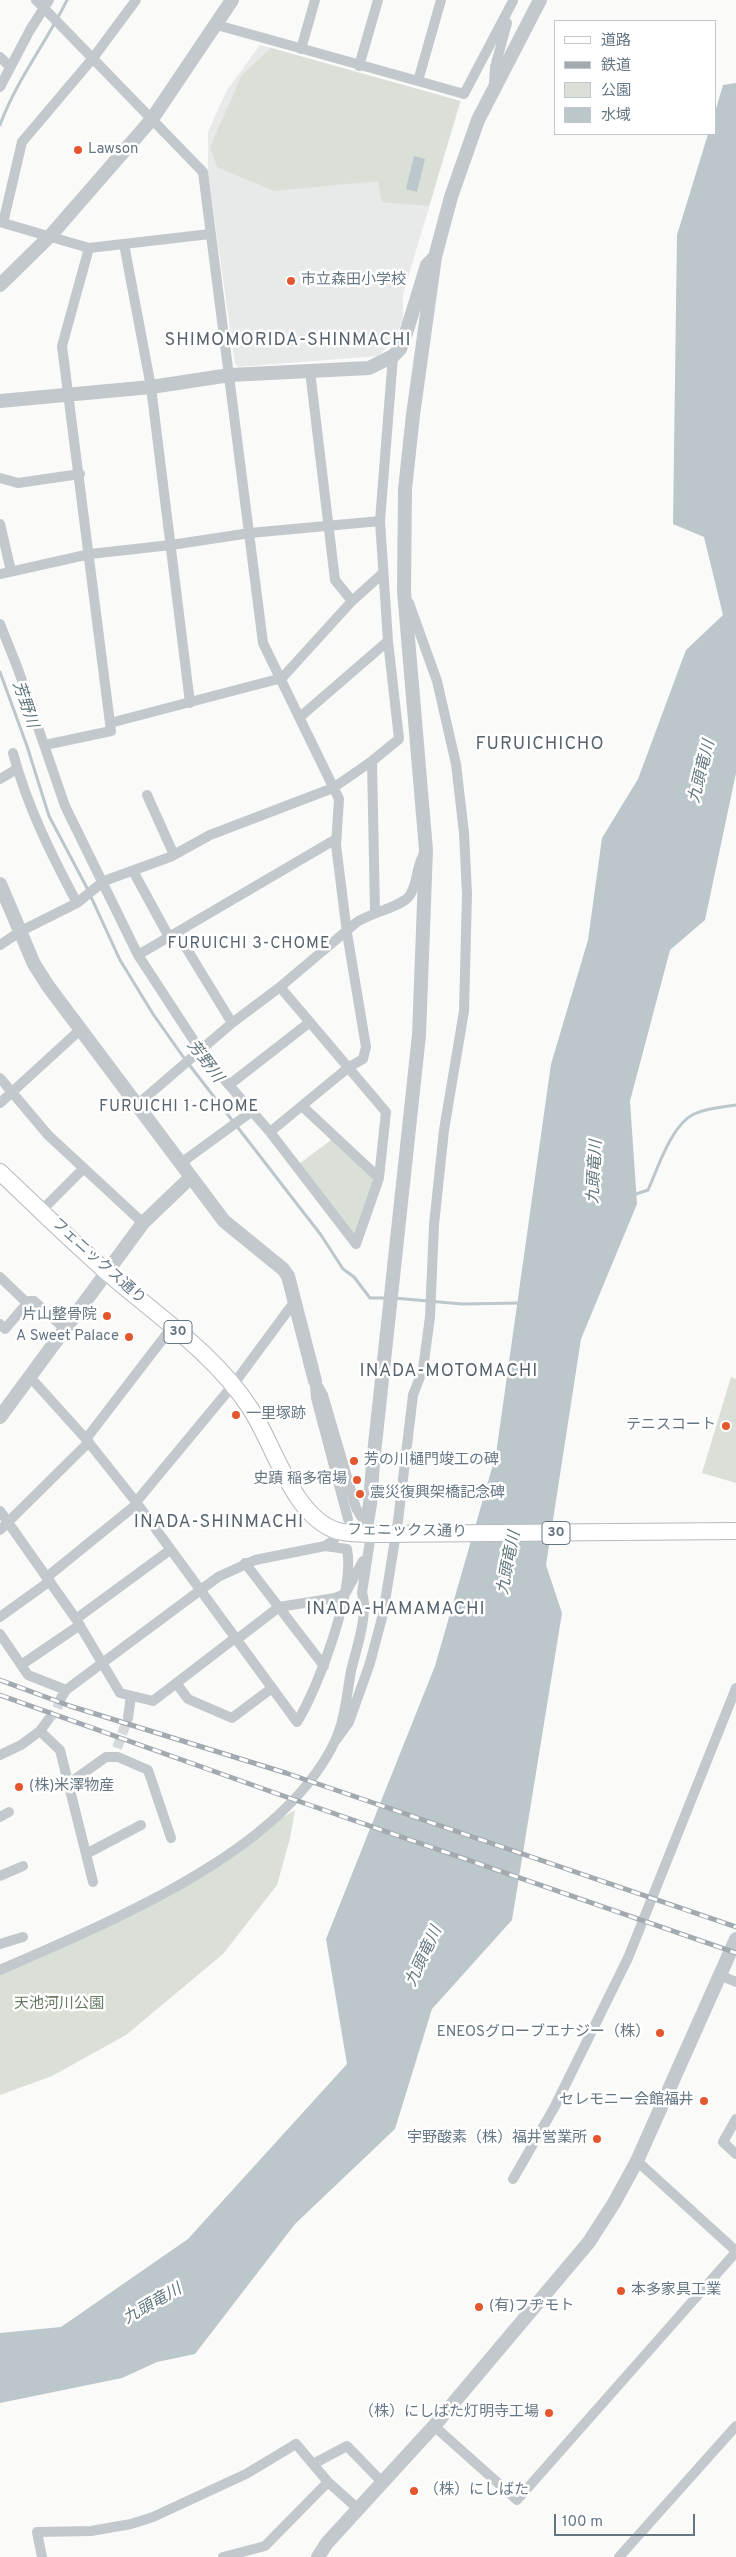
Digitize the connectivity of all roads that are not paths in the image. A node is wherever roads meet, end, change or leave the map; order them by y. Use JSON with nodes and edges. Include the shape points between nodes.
{"nodes":[{"id":1,"x":36,"y":0,"type":"edge"},
{"id":2,"x":136,"y":0,"type":"edge"},
{"id":3,"x":232,"y":0,"type":"edge"},
{"id":4,"x":315,"y":0,"type":"edge"},
{"id":5,"x":378,"y":0,"type":"edge"},
{"id":6,"x":442,"y":0,"type":"edge"},
{"id":7,"x":513,"y":0,"type":"edge"},
{"id":8,"x":540,"y":0,"type":"edge"},
{"id":9,"x":47,"y":4,"type":"edge"},
{"id":10,"x":217,"y":25,"type":"junction"},
{"id":11,"x":301,"y":49,"type":"junction"},
{"id":12,"x":0,"y":58,"type":"edge"},
{"id":13,"x":93,"y":58,"type":"junction"},
{"id":14,"x":359,"y":66,"type":"junction"},
{"id":15,"x":10,"y":67,"type":"junction"},
{"id":16,"x":418,"y":81,"type":"junction"},
{"id":17,"x":0,"y":87,"type":"edge"},
{"id":18,"x":494,"y":88,"type":"junction"},
{"id":19,"x":152,"y":119,"type":"junction"},
{"id":20,"x":2,"y":222,"type":"edge"},
{"id":21,"x":210,"y":234,"type":"junction"},
{"id":22,"x":52,"y":235,"type":"junction"},
{"id":23,"x":124,"y":244,"type":"junction"},
{"id":24,"x":88,"y":248,"type":"junction"},
{"id":25,"x":435,"y":257,"type":"junction"},
{"id":26,"x":0,"y":285,"type":"edge"},
{"id":27,"x":393,"y":356,"type":"junction"},
{"id":28,"x":310,"y":371,"type":"junction"},
{"id":29,"x":230,"y":375,"type":"junction"},
{"id":30,"x":151,"y":387,"type":"junction"},
{"id":31,"x":69,"y":394,"type":"junction"},
{"id":32,"x":0,"y":400,"type":"edge"},
{"id":33,"x":80,"y":474,"type":"junction"},
{"id":34,"x":0,"y":478,"type":"edge"},
{"id":35,"x":380,"y":521,"type":"junction"},
{"id":36,"x":0,"y":524,"type":"edge"},
{"id":37,"x":329,"y":525,"type":"junction"},
{"id":38,"x":250,"y":533,"type":"junction"},
{"id":39,"x":171,"y":545,"type":"junction"},
{"id":40,"x":90,"y":554,"type":"junction"},
{"id":41,"x":11,"y":571,"type":"junction"},
{"id":42,"x":0,"y":574,"type":"edge"},
{"id":43,"x":382,"y":574,"type":"junction"},
{"id":44,"x":404,"y":591,"type":"junction"},
{"id":45,"x":352,"y":601,"type":"junction"},
{"id":46,"x":0,"y":624,"type":"edge"},
{"id":47,"x":388,"y":641,"type":"junction"},
{"id":48,"x":282,"y":678,"type":"junction"},
{"id":49,"x":190,"y":703,"type":"junction"},
{"id":50,"x":300,"y":717,"type":"junction"},
{"id":51,"x":110,"y":723,"type":"junction"},
{"id":52,"x":44,"y":745,"type":"junction"},
{"id":53,"x":13,"y":753,"type":"dead end"},
{"id":54,"x":372,"y":761,"type":"junction"},
{"id":55,"x":17,"y":769,"type":"junction"},
{"id":56,"x":0,"y":779,"type":"edge"},
{"id":57,"x":333,"y":788,"type":"junction"},
{"id":58,"x":147,"y":795,"type":"dead end"},
{"id":59,"x":336,"y":839,"type":"junction"},
{"id":60,"x":426,"y":850,"type":"junction"},
{"id":61,"x":174,"y":855,"type":"junction"},
{"id":62,"x":133,"y":871,"type":"junction"},
{"id":63,"x":104,"y":881,"type":"junction"},
{"id":64,"x":0,"y":884,"type":"edge"},
{"id":65,"x":77,"y":903,"type":"junction"},
{"id":66,"x":375,"y":912,"type":"junction"},
{"id":67,"x":21,"y":931,"type":"junction"},
{"id":68,"x":347,"y":933,"type":"junction"},
{"id":69,"x":173,"y":935,"type":"junction"},
{"id":70,"x":0,"y":945,"type":"edge"},
{"id":71,"x":138,"y":955,"type":"junction"},
{"id":72,"x":280,"y":987,"type":"junction"},
{"id":73,"x":310,"y":1022,"type":"junction"},
{"id":74,"x":232,"y":1023,"type":"junction"},
{"id":75,"x":81,"y":1029,"type":"junction"},
{"id":76,"x":200,"y":1050,"type":"junction"},
{"id":77,"x":349,"y":1067,"type":"junction"},
{"id":78,"x":0,"y":1078,"type":"edge"},
{"id":79,"x":229,"y":1085,"type":"junction"},
{"id":80,"x":11,"y":1092,"type":"junction"},
{"id":81,"x":0,"y":1103,"type":"edge"},
{"id":82,"x":138,"y":1104,"type":"junction"},
{"id":83,"x":302,"y":1106,"type":"junction"},
{"id":84,"x":251,"y":1112,"type":"junction"},
{"id":85,"x":270,"y":1132,"type":"junction"},
{"id":86,"x":181,"y":1163,"type":"junction"},
{"id":87,"x":84,"y":1168,"type":"junction"},
{"id":88,"x":0,"y":1172,"type":"edge"},
{"id":89,"x":191,"y":1177,"type":"junction"},
{"id":90,"x":379,"y":1178,"type":"junction"},
{"id":91,"x":41,"y":1211,"type":"junction"},
{"id":92,"x":143,"y":1222,"type":"junction"},
{"id":93,"x":107,"y":1272,"type":"junction"},
{"id":94,"x":0,"y":1277,"type":"edge"},
{"id":95,"x":295,"y":1301,"type":"junction"},
{"id":96,"x":27,"y":1303,"type":"junction"},
{"id":97,"x":0,"y":1324,"type":"edge"},
{"id":98,"x":172,"y":1327,"type":"junction"},
{"id":99,"x":65,"y":1329,"type":"junction"},
{"id":100,"x":30,"y":1377,"type":"junction"},
{"id":101,"x":315,"y":1381,"type":"junction"},
{"id":102,"x":233,"y":1385,"type":"junction"},
{"id":103,"x":2,"y":1410,"type":"edge"},
{"id":104,"x":88,"y":1441,"type":"junction"},
{"id":105,"x":137,"y":1503,"type":"junction"},
{"id":106,"x":0,"y":1510,"type":"edge"},
{"id":107,"x":348,"y":1519,"type":"dead end"},
{"id":108,"x":8,"y":1522,"type":"junction"},
{"id":109,"x":0,"y":1530,"type":"edge"},
{"id":110,"x":736,"y":1531,"type":"edge"},
{"id":111,"x":369,"y":1532,"type":"junction"},
{"id":112,"x":334,"y":1540,"type":"dead end"},
{"id":113,"x":325,"y":1546,"type":"junction"},
{"id":114,"x":170,"y":1550,"type":"junction"},
{"id":115,"x":368,"y":1551,"type":"junction"},
{"id":116,"x":245,"y":1563,"type":"junction"},
{"id":117,"x":49,"y":1579,"type":"junction"},
{"id":118,"x":199,"y":1590,"type":"junction"},
{"id":119,"x":344,"y":1594,"type":"junction"},
{"id":120,"x":279,"y":1607,"type":"junction"},
{"id":121,"x":0,"y":1617,"type":"edge"},
{"id":122,"x":78,"y":1622,"type":"junction"},
{"id":123,"x":0,"y":1634,"type":"edge"},
{"id":124,"x":235,"y":1639,"type":"junction"},
{"id":125,"x":103,"y":1662,"type":"junction"},
{"id":126,"x":21,"y":1665,"type":"junction"},
{"id":127,"x":324,"y":1666,"type":"junction"},
{"id":128,"x":176,"y":1683,"type":"junction"},
{"id":129,"x":272,"y":1688,"type":"junction"},
{"id":130,"x":736,"y":1688,"type":"edge"},
{"id":131,"x":131,"y":1696,"type":"junction"},
{"id":132,"x":128,"y":1718,"type":"tunnel mouth"},
{"id":133,"x":48,"y":1720,"type":"tunnel mouth"},
{"id":134,"x":40,"y":1731,"type":"junction"},
{"id":135,"x":336,"y":1740,"type":"junction"},
{"id":136,"x":0,"y":1755,"type":"edge"},
{"id":137,"x":68,"y":1784,"type":"junction"},
{"id":138,"x":141,"y":1825,"type":"dead end"},
{"id":139,"x":171,"y":1838,"type":"dead end"},
{"id":140,"x":86,"y":1854,"type":"junction"},
{"id":141,"x":23,"y":1866,"type":"dead end"},
{"id":142,"x":0,"y":1876,"type":"edge"},
{"id":143,"x":93,"y":1882,"type":"dead end"},
{"id":144,"x":22,"y":1937,"type":"dead end"},
{"id":145,"x":736,"y":1939,"type":"edge"},
{"id":146,"x":2,"y":1944,"type":"edge"},
{"id":147,"x":0,"y":1970,"type":"edge"},
{"id":148,"x":719,"y":1975,"type":"junction"},
{"id":149,"x":736,"y":1982,"type":"edge"},
{"id":150,"x":736,"y":2119,"type":"edge"},
{"id":151,"x":736,"y":2154,"type":"edge"},
{"id":152,"x":637,"y":2161,"type":"junction"},
{"id":153,"x":513,"y":2179,"type":"dead end"},
{"id":154,"x":736,"y":2252,"type":"edge"},
{"id":155,"x":434,"y":2426,"type":"junction"},
{"id":156,"x":736,"y":2426,"type":"edge"},
{"id":157,"x":313,"y":2464,"type":"junction"},
{"id":158,"x":328,"y":2482,"type":"junction"},
{"id":159,"x":382,"y":2482,"type":"junction"},
{"id":160,"x":358,"y":2508,"type":"junction"},
{"id":161,"x":42,"y":2557,"type":"edge"},
{"id":162,"x":223,"y":2557,"type":"edge"},
{"id":163,"x":318,"y":2557,"type":"edge"},
{"id":164,"x":619,"y":2557,"type":"edge"}],
"edges":[{"from":1,"to":9,"type":"street"},
{"from":2,"to":13,"type":"street"},
{"from":3,"to":10,"type":"street"},
{"from":4,"to":11,"type":"street"},
{"from":5,"to":14,"type":"street"},
{"from":6,"to":16,"type":"street"},
{"from":7,"to":16,"type":"street","via":[[464,94]]},
{"from":7,"to":18,"type":"street","via":[[495,67]]},
{"from":8,"to":18,"type":"street"},
{"from":9,"to":13,"type":"street"},
{"from":9,"to":15,"type":"street"},
{"from":10,"to":11,"type":"street"},
{"from":10,"to":19,"type":"street"},
{"from":11,"to":14,"type":"street"},
{"from":12,"to":15,"type":"street"},
{"from":13,"to":19,"type":"street"},
{"from":13,"to":20,"type":"street","via":[[22,142]]},
{"from":14,"to":16,"type":"street"},
{"from":15,"to":17,"type":"street"},
{"from":18,"to":25,"type":"street","via":[[465,156]]},
{"from":19,"to":21,"type":"street","via":[[203,172]]},
{"from":19,"to":22,"type":"street"},
{"from":20,"to":22,"type":"street"},
{"from":21,"to":23,"type":"street"},
{"from":21,"to":29,"type":"street"},
{"from":22,"to":24,"type":"street"},
{"from":22,"to":26,"type":"street"},
{"from":23,"to":24,"type":"street"},
{"from":23,"to":30,"type":"street"},
{"from":24,"to":31,"type":"street","via":[[62,346]]},
{"from":25,"to":27,"type":"street","via":[[427,265],[400,349]]},
{"from":25,"to":44,"type":"street","via":[[405,489]]},
{"from":27,"to":28,"type":"street","via":[[369,368]]},
{"from":27,"to":35,"type":"street"},
{"from":28,"to":29,"type":"street"},
{"from":28,"to":37,"type":"street"},
{"from":29,"to":30,"type":"street"},
{"from":29,"to":38,"type":"street"},
{"from":30,"to":31,"type":"street"},
{"from":30,"to":39,"type":"street"},
{"from":31,"to":32,"type":"street"},
{"from":31,"to":33,"type":"street"},
{"from":33,"to":34,"type":"street","via":[[18,483]]},
{"from":33,"to":40,"type":"street"},
{"from":35,"to":37,"type":"street"},
{"from":35,"to":43,"type":"street"},
{"from":36,"to":41,"type":"street"},
{"from":37,"to":38,"type":"street"},
{"from":37,"to":45,"type":"street","via":[[335,580]]},
{"from":38,"to":39,"type":"street"},
{"from":38,"to":48,"type":"street","via":[[263,643]]},
{"from":39,"to":40,"type":"street"},
{"from":39,"to":49,"type":"street"},
{"from":40,"to":41,"type":"street"},
{"from":40,"to":51,"type":"street"},
{"from":41,"to":42,"type":"street"},
{"from":43,"to":45,"type":"street"},
{"from":43,"to":47,"type":"street"},
{"from":44,"to":60,"type":"street"},
{"from":44,"to":135,"type":"street","via":[[436,681],[456,764],[467,894],[464,1011],[443,1139],[434,1225],[430,1318],[423,1369],[413,1395],[383,1614],[349,1722]]},
{"from":45,"to":48,"type":"street"},
{"from":46,"to":52,"type":"street"},
{"from":47,"to":50,"type":"street"},
{"from":47,"to":54,"type":"street","via":[[398,739]]},
{"from":48,"to":49,"type":"street"},
{"from":48,"to":50,"type":"street"},
{"from":49,"to":51,"type":"street"},
{"from":50,"to":57,"type":"street"},
{"from":51,"to":52,"type":"street","via":[[111,731]]},
{"from":52,"to":63,"type":"street","via":[[65,806]]},
{"from":53,"to":55,"type":"street"},
{"from":54,"to":57,"type":"street"},
{"from":54,"to":66,"type":"street"},
{"from":55,"to":56,"type":"street"},
{"from":55,"to":65,"type":"street","via":[[28,801]]},
{"from":57,"to":59,"type":"street","via":[[339,799]]},
{"from":57,"to":61,"type":"street","via":[[210,835]]},
{"from":58,"to":61,"type":"street"},
{"from":59,"to":68,"type":"street"},
{"from":59,"to":69,"type":"street"},
{"from":60,"to":66,"type":"street","via":[[419,860],[406,900]]},
{"from":60,"to":111,"type":"street","via":[[419,1035]]},
{"from":61,"to":62,"type":"street"},
{"from":62,"to":63,"type":"street"},
{"from":62,"to":69,"type":"street"},
{"from":63,"to":65,"type":"street"},
{"from":63,"to":71,"type":"street"},
{"from":64,"to":67,"type":"street"},
{"from":65,"to":67,"type":"street"},
{"from":66,"to":68,"type":"street","via":[[357,922]]},
{"from":67,"to":70,"type":"street"},
{"from":67,"to":75,"type":"street","via":[[34,964]]},
{"from":68,"to":72,"type":"street"},
{"from":68,"to":77,"type":"street","via":[[366,1047],[363,1059]]},
{"from":69,"to":71,"type":"street"},
{"from":69,"to":74,"type":"street"},
{"from":71,"to":76,"type":"street"},
{"from":72,"to":73,"type":"street"},
{"from":72,"to":74,"type":"street"},
{"from":73,"to":77,"type":"street"},
{"from":73,"to":79,"type":"street"},
{"from":74,"to":76,"type":"street"},
{"from":75,"to":80,"type":"street"},
{"from":75,"to":82,"type":"street"},
{"from":76,"to":79,"type":"street"},
{"from":76,"to":82,"type":"street"},
{"from":77,"to":83,"type":"street"},
{"from":77,"to":90,"type":"street","via":[[386,1112]]},
{"from":78,"to":80,"type":"street"},
{"from":79,"to":84,"type":"street"},
{"from":80,"to":81,"type":"street"},
{"from":80,"to":87,"type":"street","via":[[48,1135]]},
{"from":82,"to":86,"type":"street"},
{"from":83,"to":85,"type":"street"},
{"from":83,"to":90,"type":"street"},
{"from":84,"to":85,"type":"street"},
{"from":84,"to":86,"type":"street"},
{"from":85,"to":90,"type":"street","via":[[356,1244]]},
{"from":86,"to":89,"type":"street"},
{"from":87,"to":91,"type":"street"},
{"from":87,"to":92,"type":"street"},
{"from":88,"to":91,"type":"main road","name":"フェニックス通り","number":"30"},
{"from":89,"to":92,"type":"street"},
{"from":89,"to":95,"type":"street","via":[[224,1221],[283,1269]]},
{"from":91,"to":93,"type":"main road","name":"フェニックス通り","number":"30"},
{"from":92,"to":93,"type":"street"},
{"from":93,"to":98,"type":"main road","name":"フェニックス通り","number":"30"},
{"from":93,"to":99,"type":"street"},
{"from":94,"to":96,"type":"street"},
{"from":95,"to":101,"type":"street"},
{"from":95,"to":102,"type":"street"},
{"from":96,"to":97,"type":"street","via":[[5,1329]]},
{"from":96,"to":99,"type":"street","via":[[34,1302]]},
{"from":98,"to":102,"type":"main road","name":"フェニックス通り","number":"30"},
{"from":98,"to":104,"type":"street"},
{"from":99,"to":100,"type":"street"},
{"from":100,"to":103,"type":"street"},
{"from":100,"to":104,"type":"street"},
{"from":101,"to":107,"type":"street","via":[[316,1398]]},
{"from":101,"to":111,"type":"street","via":[[323,1394],[356,1508]]},
{"from":102,"to":105,"type":"street"},
{"from":102,"to":111,"type":"main road","name":"フェニックス通り","number":"30","via":[[250,1408],[310,1514],[337,1531]]},
{"from":104,"to":105,"type":"street"},
{"from":104,"to":108,"type":"street"},
{"from":105,"to":114,"type":"street"},
{"from":105,"to":117,"type":"street"},
{"from":106,"to":108,"type":"street"},
{"from":108,"to":109,"type":"street"},
{"from":108,"to":117,"type":"street"},
{"from":110,"to":111,"type":"main road","name":"フェニックス通り","number":"30","bridge":true},
{"from":111,"to":115,"type":"street"},
{"from":112,"to":113,"type":"street"},
{"from":113,"to":116,"type":"street"},
{"from":113,"to":119,"type":"street","via":[[347,1549],[349,1572]]},
{"from":114,"to":118,"type":"street"},
{"from":114,"to":122,"type":"street"},
{"from":115,"to":119,"type":"street"},
{"from":115,"to":135,"type":"street","via":[[362,1593],[362,1626]]},
{"from":116,"to":118,"type":"street"},
{"from":116,"to":120,"type":"street"},
{"from":117,"to":121,"type":"street"},
{"from":117,"to":122,"type":"street"},
{"from":118,"to":124,"type":"street"},
{"from":118,"to":125,"type":"street"},
{"from":119,"to":120,"type":"street"},
{"from":119,"to":127,"type":"street"},
{"from":120,"to":124,"type":"street"},
{"from":120,"to":127,"type":"street"},
{"from":122,"to":125,"type":"street"},
{"from":122,"to":126,"type":"street"},
{"from":123,"to":126,"type":"street"},
{"from":124,"to":128,"type":"street"},
{"from":124,"to":129,"type":"street"},
{"from":125,"to":126,"type":"street","via":[[64,1694],[28,1675]]},
{"from":125,"to":131,"type":"street","via":[[120,1693]]},
{"from":127,"to":129,"type":"street","via":[[297,1722]]},
{"from":128,"to":129,"type":"street","via":[[188,1699],[232,1718]]},
{"from":128,"to":131,"type":"street","via":[[153,1701]]},
{"from":130,"to":153,"type":"street","via":[[628,1958],[554,2108]]},
{"from":131,"to":132,"type":"street"},
{"from":133,"to":134,"type":"street"},
{"from":134,"to":136,"type":"street"},
{"from":134,"to":137,"type":"street","via":[[60,1750]]},
{"from":135,"to":147,"type":"street","via":[[288,1805],[260,1831],[214,1863],[96,1928]]},
{"from":137,"to":139,"type":"street","via":[[116,1752],[118,1757],[148,1770]]},
{"from":137,"to":140,"type":"street"},
{"from":138,"to":140,"type":"street"},
{"from":140,"to":143,"type":"street"},
{"from":141,"to":142,"type":"street"},
{"from":144,"to":146,"type":"street"},
{"from":145,"to":148,"type":"street"},
{"from":148,"to":149,"type":"street"},
{"from":148,"to":152,"type":"street"},
{"from":150,"to":151,"type":"street","via":[[723,2142]]},
{"from":152,"to":154,"type":"street"},
{"from":152,"to":155,"type":"street","via":[[589,2242]]},
{"from":154,"to":155,"type":"street","via":[[516,2500]]},
{"from":155,"to":159,"type":"street"},
{"from":156,"to":164,"type":"street"},
{"from":157,"to":158,"type":"street"},
{"from":157,"to":159,"type":"street","via":[[347,2446]]},
{"from":157,"to":161,"type":"street","via":[[296,2444],[246,2474],[153,2518],[91,2531],[37,2532]]},
{"from":158,"to":160,"type":"street"},
{"from":158,"to":162,"type":"street","via":[[265,2546]]},
{"from":159,"to":160,"type":"street"},
{"from":160,"to":163,"type":"street"}]}
